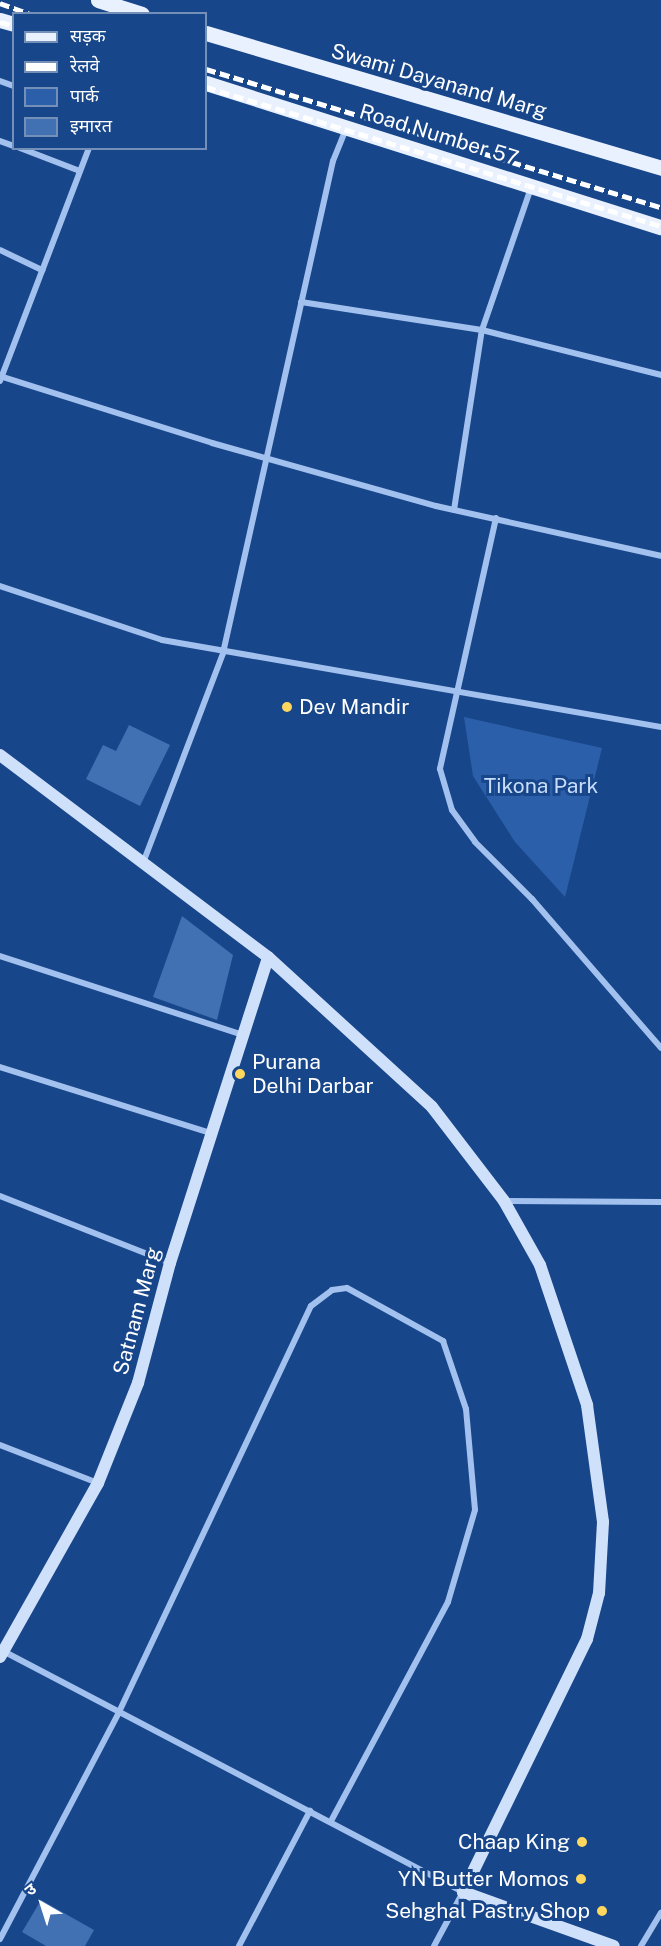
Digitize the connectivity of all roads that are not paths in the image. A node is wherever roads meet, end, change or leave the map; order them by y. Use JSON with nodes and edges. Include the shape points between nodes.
{"nodes":[{"id":1,"x":98,"y":0,"type":"edge"},
{"id":2,"x":136,"y":12,"type":"edge"},
{"id":3,"x":207,"y":33,"type":"edge"},
{"id":4,"x":207,"y":83,"type":"edge"},
{"id":5,"x":346,"y":128,"type":"junction"},
{"id":6,"x":25,"y":150,"type":"edge"},
{"id":7,"x":88,"y":150,"type":"edge"},
{"id":8,"x":661,"y":168,"type":"edge"},
{"id":9,"x":80,"y":171,"type":"junction"},
{"id":10,"x":532,"y":186,"type":"junction"},
{"id":11,"x":661,"y":227,"type":"edge"},
{"id":12,"x":0,"y":250,"type":"edge"},
{"id":13,"x":42,"y":270,"type":"junction"},
{"id":14,"x":301,"y":302,"type":"junction"},
{"id":15,"x":482,"y":330,"type":"junction"},
{"id":16,"x":661,"y":375,"type":"edge"},
{"id":17,"x":1,"y":378,"type":"edge"},
{"id":18,"x":268,"y":460,"type":"junction"},
{"id":19,"x":454,"y":510,"type":"junction"},
{"id":20,"x":496,"y":518,"type":"junction"},
{"id":21,"x":661,"y":556,"type":"edge"},
{"id":22,"x":0,"y":586,"type":"edge"},
{"id":23,"x":223,"y":653,"type":"junction"},
{"id":24,"x":456,"y":693,"type":"junction"},
{"id":25,"x":661,"y":727,"type":"edge"},
{"id":26,"x":0,"y":755,"type":"edge"},
{"id":27,"x":143,"y":863,"type":"junction"},
{"id":28,"x":0,"y":956,"type":"edge"},
{"id":29,"x":268,"y":957,"type":"junction"},
{"id":30,"x":243,"y":1036,"type":"junction"},
{"id":31,"x":661,"y":1048,"type":"edge"},
{"id":32,"x":0,"y":1067,"type":"edge"},
{"id":33,"x":212,"y":1133,"type":"junction"},
{"id":34,"x":0,"y":1196,"type":"edge"},
{"id":35,"x":504,"y":1201,"type":"junction"},
{"id":36,"x":661,"y":1202,"type":"edge"},
{"id":37,"x":170,"y":1263,"type":"junction"},
{"id":38,"x":0,"y":1446,"type":"edge"},
{"id":39,"x":98,"y":1483,"type":"junction"},
{"id":40,"x":1,"y":1653,"type":"edge"},
{"id":41,"x":119,"y":1712,"type":"junction"},
{"id":42,"x":310,"y":1811,"type":"junction"},
{"id":43,"x":332,"y":1819,"type":"junction"},
{"id":44,"x":463,"y":1892,"type":"junction"},
{"id":45,"x":661,"y":1913,"type":"edge"},
{"id":46,"x":575,"y":1935,"type":"junction"},
{"id":47,"x":0,"y":1938,"type":"edge"},
{"id":48,"x":239,"y":1946,"type":"edge"},
{"id":49,"x":434,"y":1946,"type":"edge"},
{"id":50,"x":584,"y":1946,"type":"edge"},
{"id":51,"x":614,"y":1946,"type":"edge"},
{"id":52,"x":641,"y":1946,"type":"edge"}],
"edges":[{"from":1,"to":2,"type":"main road"},
{"from":3,"to":8,"type":"main road","name":"Swami Dayanand Marg"},
{"from":4,"to":5,"type":"main road","name":"Road Number 57"},
{"from":5,"to":10,"type":"main road","name":"Road Number 57"},
{"from":5,"to":14,"type":"street","via":[[333,161]]},
{"from":6,"to":9,"type":"street"},
{"from":7,"to":9,"type":"street"},
{"from":9,"to":13,"type":"street"},
{"from":10,"to":11,"type":"main road","name":"Road Number 57"},
{"from":10,"to":15,"type":"street"},
{"from":12,"to":13,"type":"street"},
{"from":13,"to":17,"type":"street"},
{"from":14,"to":15,"type":"street"},
{"from":14,"to":18,"type":"street"},
{"from":15,"to":16,"type":"street"},
{"from":15,"to":19,"type":"street"},
{"from":17,"to":18,"type":"street"},
{"from":18,"to":19,"type":"street"},
{"from":18,"to":23,"type":"street"},
{"from":19,"to":20,"type":"street"},
{"from":20,"to":21,"type":"street"},
{"from":20,"to":24,"type":"street"},
{"from":22,"to":23,"type":"street","via":[[162,640]]},
{"from":23,"to":24,"type":"street","via":[[276,657]]},
{"from":23,"to":27,"type":"street"},
{"from":24,"to":25,"type":"street"},
{"from":24,"to":31,"type":"street","via":[[440,769],[452,810],[475,843],[532,899]]},
{"from":26,"to":27,"type":"street"},
{"from":27,"to":29,"type":"street"},
{"from":28,"to":30,"type":"street"},
{"from":29,"to":30,"type":"street","name":"Satnam Marg"},
{"from":29,"to":35,"type":"street","via":[[432,1107]]},
{"from":30,"to":33,"type":"street","name":"Satnam Marg"},
{"from":32,"to":33,"type":"street"},
{"from":33,"to":37,"type":"street","name":"Satnam Marg"},
{"from":34,"to":37,"type":"street"},
{"from":35,"to":36,"type":"street"},
{"from":35,"to":44,"type":"street","via":[[540,1265],[587,1405],[603,1522],[599,1593],[586,1639]]},
{"from":37,"to":39,"type":"street","name":"Satnam Marg","via":[[138,1383]]},
{"from":38,"to":39,"type":"street"},
{"from":39,"to":40,"type":"street","name":"Satnam Marg"},
{"from":40,"to":41,"type":"street"},
{"from":41,"to":42,"type":"street"},
{"from":41,"to":43,"type":"street","via":[[310,1306],[332,1290],[347,1288],[428,1329],[443,1341],[461,1389],[475,1510],[448,1602]]},
{"from":41,"to":47,"type":"street"},
{"from":42,"to":43,"type":"street"},
{"from":42,"to":48,"type":"street"},
{"from":43,"to":44,"type":"street"},
{"from":44,"to":46,"type":"street"},
{"from":44,"to":49,"type":"street"},
{"from":45,"to":52,"type":"street"},
{"from":46,"to":50,"type":"street"},
{"from":46,"to":51,"type":"street"}]}
